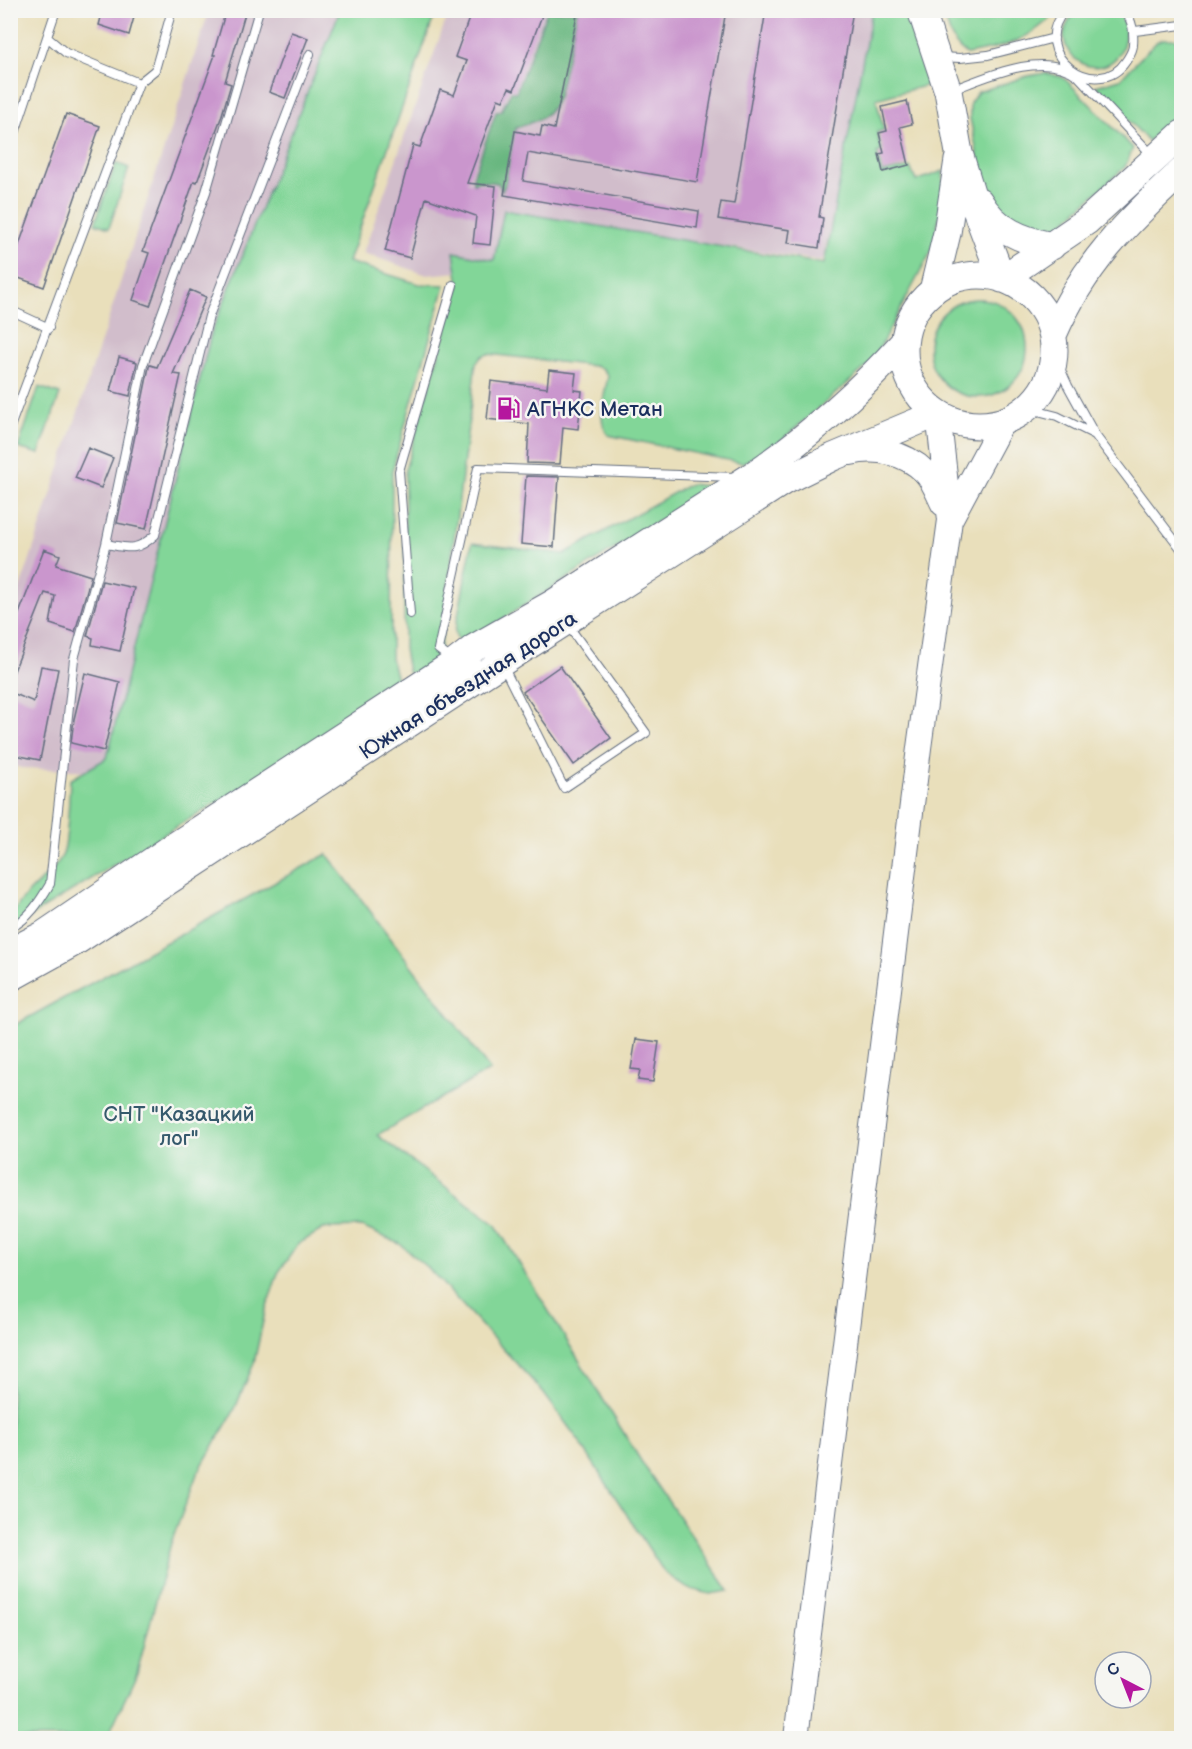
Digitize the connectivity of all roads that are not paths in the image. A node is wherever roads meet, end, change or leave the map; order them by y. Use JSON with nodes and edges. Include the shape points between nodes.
{"nodes":[{"id":1,"x":56,"y":10,"type":"edge"},
{"id":2,"x":172,"y":10,"type":"edge"},
{"id":3,"x":259,"y":10,"type":"edge"},
{"id":4,"x":921,"y":10,"type":"edge"},
{"id":5,"x":1065,"y":10,"type":"edge"},
{"id":6,"x":1124,"y":10,"type":"edge"},
{"id":7,"x":1182,"y":26,"type":"edge"},
{"id":8,"x":1135,"y":31,"type":"junction"},
{"id":9,"x":48,"y":38,"type":"junction"},
{"id":10,"x":1054,"y":38,"type":"junction"},
{"id":11,"x":310,"y":54,"type":"dead end"},
{"id":12,"x":937,"y":57,"type":"junction"},
{"id":13,"x":1068,"y":68,"type":"junction"},
{"id":14,"x":139,"y":83,"type":"junction"},
{"id":15,"x":948,"y":91,"type":"junction"},
{"id":16,"x":1182,"y":134,"type":"edge"},
{"id":17,"x":10,"y":148,"type":"edge"},
{"id":18,"x":959,"y":153,"type":"junction"},
{"id":19,"x":1155,"y":159,"type":"junction"},
{"id":20,"x":1182,"y":171,"type":"edge"},
{"id":21,"x":1052,"y":246,"type":"junction"},
{"id":22,"x":1002,"y":279,"type":"junction"},
{"id":23,"x":453,"y":285,"type":"dead end"},
{"id":24,"x":933,"y":291,"type":"junction"},
{"id":25,"x":10,"y":310,"type":"edge"},
{"id":26,"x":48,"y":327,"type":"junction"},
{"id":27,"x":904,"y":342,"type":"junction"},
{"id":28,"x":1053,"y":345,"type":"junction"},
{"id":29,"x":938,"y":413,"type":"junction"},
{"id":30,"x":1015,"y":415,"type":"junction"},
{"id":31,"x":10,"y":427,"type":"edge"},
{"id":32,"x":1095,"y":435,"type":"junction"},
{"id":33,"x":833,"y":457,"type":"junction"},
{"id":34,"x":750,"y":477,"type":"junction"},
{"id":35,"x":950,"y":520,"type":"junction"},
{"id":36,"x":106,"y":544,"type":"junction"},
{"id":37,"x":1182,"y":550,"type":"edge"},
{"id":38,"x":410,"y":614,"type":"dead end"},
{"id":39,"x":566,"y":622,"type":"junction"},
{"id":40,"x":501,"y":663,"type":"junction"},
{"id":41,"x":463,"y":673,"type":"junction"},
{"id":42,"x":10,"y":928,"type":"edge"},
{"id":43,"x":10,"y":952,"type":"edge"},
{"id":44,"x":10,"y":978,"type":"edge"},
{"id":45,"x":796,"y":1738,"type":"edge"}],
"edges":[{"from":1,"to":9,"type":"lane"},
{"from":2,"to":14,"type":"lane","via":[[155,70]]},
{"from":3,"to":36,"type":"lane","via":[[206,192],[143,365]]},
{"from":4,"to":12,"type":"main road"},
{"from":5,"to":10,"type":"lane","via":[[1058,18]]},
{"from":6,"to":8,"type":"lane"},
{"from":7,"to":8,"type":"lane"},
{"from":8,"to":13,"type":"lane","via":[[1128,58],[1105,76],[1086,77]]},
{"from":9,"to":14,"type":"lane","via":[[66,53]]},
{"from":9,"to":17,"type":"lane"},
{"from":10,"to":12,"type":"lane","via":[[988,55]]},
{"from":10,"to":13,"type":"lane","via":[[1060,60]]},
{"from":11,"to":36,"type":"lane","via":[[209,316],[155,535],[131,549]]},
{"from":12,"to":15,"type":"main road"},
{"from":13,"to":15,"type":"lane","via":[[1032,65],[1001,71]]},
{"from":13,"to":19,"type":"lane"},
{"from":14,"to":26,"type":"lane"},
{"from":15,"to":18,"type":"main road"},
{"from":16,"to":19,"type":"main road"},
{"from":18,"to":21,"type":"main road","via":[[971,189],[994,220],[1026,241]]},
{"from":18,"to":22,"type":"main road"},
{"from":18,"to":24,"type":"main road","via":[[947,233]]},
{"from":19,"to":21,"type":"main road","via":[[1087,221]]},
{"from":20,"to":28,"type":"main road","via":[[1123,227],[1090,267],[1064,308]]},
{"from":21,"to":22,"type":"main road"},
{"from":22,"to":24,"type":"main road","via":[[978,275],[955,279]]},
{"from":22,"to":28,"type":"main road","via":[[1025,291],[1043,310]]},
{"from":23,"to":38,"type":"lane","via":[[399,471]]},
{"from":24,"to":27,"type":"main road","via":[[909,322]]},
{"from":25,"to":26,"type":"lane"},
{"from":26,"to":31,"type":"lane"},
{"from":27,"to":29,"type":"main road","via":[[911,382],[922,400]]},
{"from":27,"to":34,"type":"main road","name":"Южная объездная дорога","via":[[838,408]]},
{"from":28,"to":30,"type":"main road","via":[[1046,385]]},
{"from":28,"to":32,"type":"lane","via":[[1068,386]]},
{"from":29,"to":30,"type":"main road","via":[[958,422],[981,425]]},
{"from":29,"to":33,"type":"main road","name":"Южная объездная дорога"},
{"from":29,"to":35,"type":"street"},
{"from":30,"to":32,"type":"lane","via":[[1057,416]]},
{"from":30,"to":35,"type":"street"},
{"from":32,"to":37,"type":"lane"},
{"from":33,"to":35,"type":"street","via":[[867,449],[906,459],[925,472]]},
{"from":33,"to":39,"type":"main road","name":"Южная объездная дорога","via":[[784,481]]},
{"from":34,"to":41,"type":"main road","name":"Южная объездная дорога","via":[[552,604],[474,648]]},
{"from":34,"to":41,"type":"lane","via":[[478,468],[438,649]]},
{"from":35,"to":45,"type":"street"},
{"from":36,"to":42,"type":"lane","via":[[74,659],[50,884],[38,904]]},
{"from":39,"to":40,"type":"main road","name":"Южная объездная дорога"},
{"from":39,"to":40,"type":"lane","via":[[646,733],[564,788]]},
{"from":40,"to":41,"type":"main road","name":"Южная объездная дорога"},
{"from":41,"to":43,"type":"main road","name":"Южная объездная дорога","via":[[170,849],[43,935]]},
{"from":41,"to":44,"type":"main road","name":"Южная объездная дорога","via":[[75,942]]}]}
